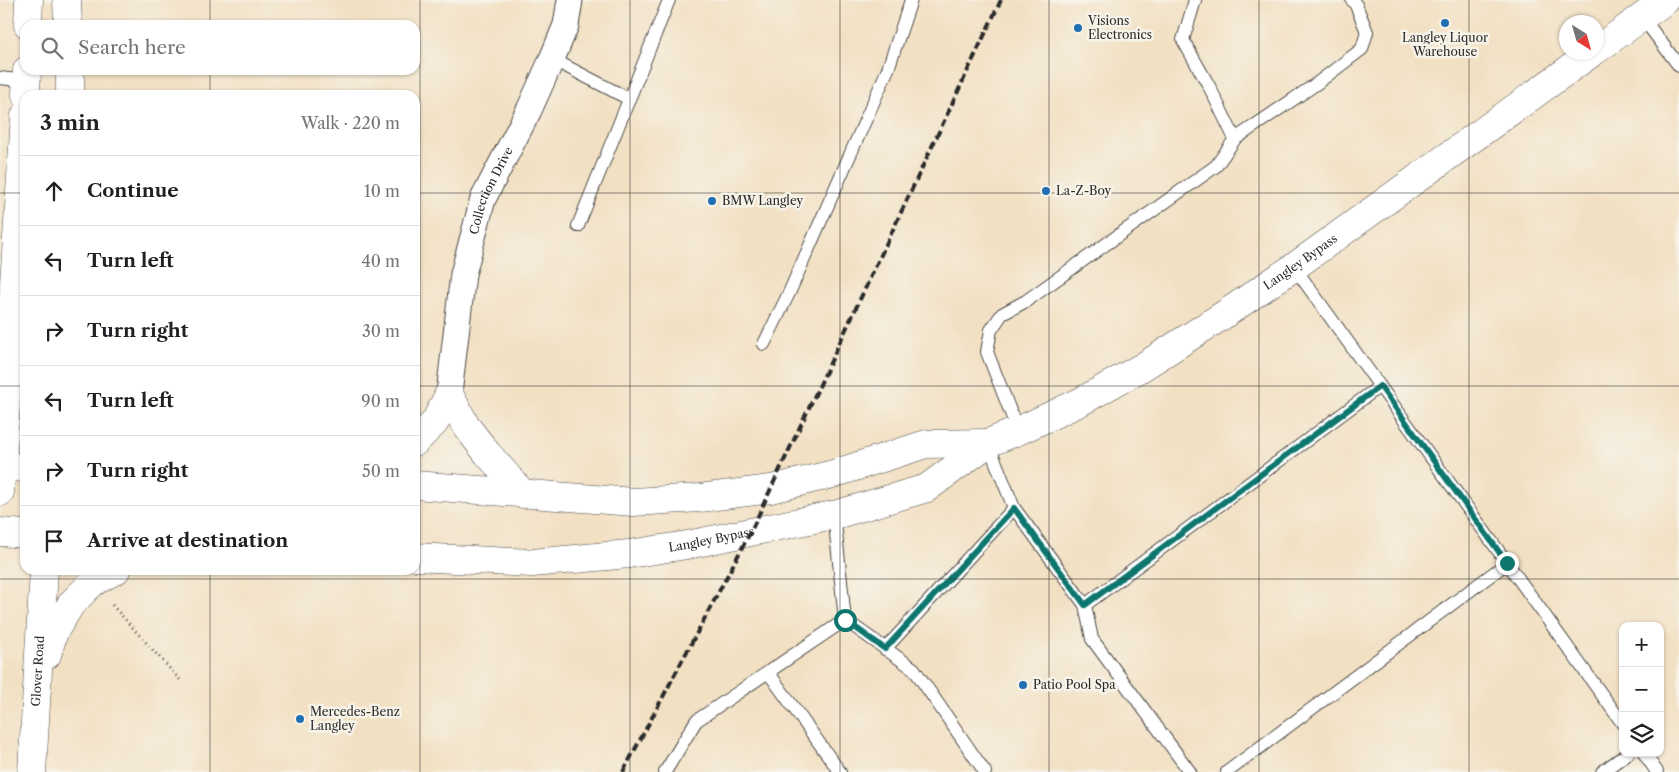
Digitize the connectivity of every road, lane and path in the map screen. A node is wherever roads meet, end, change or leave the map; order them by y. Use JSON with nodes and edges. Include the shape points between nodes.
{"nodes":[{"id":1,"x":29,"y":0,"type":"edge"},
{"id":2,"x":67,"y":0,"type":"edge"},
{"id":3,"x":570,"y":0,"type":"edge"},
{"id":4,"x":669,"y":0,"type":"edge"},
{"id":5,"x":911,"y":0,"type":"edge"},
{"id":6,"x":1195,"y":0,"type":"edge"},
{"id":7,"x":1352,"y":0,"type":"edge"},
{"id":8,"x":1666,"y":0,"type":"edge"},
{"id":9,"x":1642,"y":17,"type":"junction"},
{"id":10,"x":28,"y":20,"type":"edge"},
{"id":11,"x":68,"y":20,"type":"edge"},
{"id":12,"x":1604,"y":44,"type":"edge"},
{"id":13,"x":552,"y":59,"type":"junction"},
{"id":14,"x":1582,"y":60,"type":"edge"},
{"id":15,"x":1679,"y":66,"type":"edge"},
{"id":16,"x":70,"y":75,"type":"edge"},
{"id":17,"x":0,"y":78,"type":"edge"},
{"id":18,"x":27,"y":82,"type":"edge"},
{"id":19,"x":70,"y":90,"type":"edge"},
{"id":20,"x":629,"y":99,"type":"junction"},
{"id":21,"x":1235,"y":139,"type":"junction"},
{"id":22,"x":20,"y":175,"type":"edge"},
{"id":23,"x":578,"y":226,"type":"dead end"},
{"id":24,"x":1294,"y":267,"type":"junction"},
{"id":25,"x":764,"y":344,"type":"dead end"},
{"id":26,"x":5,"y":352,"type":"edge"},
{"id":27,"x":1380,"y":386,"type":"junction"},
{"id":28,"x":449,"y":394,"type":"junction"},
{"id":29,"x":1018,"y":431,"type":"junction"},
{"id":30,"x":420,"y":437,"type":"edge"},
{"id":31,"x":988,"y":443,"type":"junction"},
{"id":32,"x":7,"y":473,"type":"edge"},
{"id":33,"x":420,"y":485,"type":"edge"},
{"id":34,"x":523,"y":494,"type":"junction"},
{"id":35,"x":1014,"y":508,"type":"junction"},
{"id":36,"x":834,"y":514,"type":"junction"},
{"id":37,"x":0,"y":532,"type":"edge"},
{"id":38,"x":20,"y":534,"type":"edge"},
{"id":39,"x":420,"y":557,"type":"edge"},
{"id":40,"x":1507,"y":563,"type":"junction"},
{"id":41,"x":44,"y":575,"type":"edge"},
{"id":42,"x":107,"y":575,"type":"edge"},
{"id":43,"x":110,"y":603,"type":"dead end"},
{"id":44,"x":1085,"y":605,"type":"junction"},
{"id":45,"x":845,"y":620,"type":"junction"},
{"id":46,"x":885,"y":649,"type":"junction"},
{"id":47,"x":768,"y":672,"type":"junction"},
{"id":48,"x":39,"y":680,"type":"junction"},
{"id":49,"x":180,"y":680,"type":"dead end"},
{"id":50,"x":1619,"y":718,"type":"edge"},
{"id":51,"x":1623,"y":757,"type":"edge"},
{"id":52,"x":1647,"y":757,"type":"edge"},
{"id":53,"x":32,"y":772,"type":"edge"},
{"id":54,"x":665,"y":772,"type":"edge"},
{"id":55,"x":840,"y":772,"type":"edge"},
{"id":56,"x":984,"y":772,"type":"edge"},
{"id":57,"x":1190,"y":772,"type":"edge"},
{"id":58,"x":1227,"y":772,"type":"edge"},
{"id":59,"x":1602,"y":772,"type":"edge"},
{"id":60,"x":1657,"y":772,"type":"edge"}],
"edges":[{"from":1,"to":10,"type":"main road"},
{"from":2,"to":11,"type":"main road"},
{"from":3,"to":13,"type":"street","name":"Collection Drive","via":[[566,25]]},
{"from":4,"to":20,"type":"lane"},
{"from":5,"to":25,"type":"lane","via":[[888,69],[790,293]]},
{"from":6,"to":21,"type":"lane","via":[[1183,40]]},
{"from":7,"to":21,"type":"lane","via":[[1367,32],[1362,49]]},
{"from":8,"to":9,"type":"main road"},
{"from":9,"to":12,"type":"main road"},
{"from":9,"to":15,"type":"lane"},
{"from":13,"to":20,"type":"lane"},
{"from":13,"to":28,"type":"street","name":"Collection Drive","via":[[483,199],[463,274]]},
{"from":14,"to":24,"type":"main road","name":"Langley Bypass"},
{"from":16,"to":19,"type":"main road"},
{"from":17,"to":18,"type":"lane"},
{"from":20,"to":23,"type":"lane"},
{"from":21,"to":29,"type":"lane","via":[[1216,166],[1026,301],[1002,314],[991,330],[987,352]]},
{"from":22,"to":26,"type":"main road"},
{"from":24,"to":27,"type":"lane"},
{"from":24,"to":29,"type":"main road","name":"Langley Bypass","via":[[1144,366],[1080,402]]},
{"from":26,"to":32,"type":"main road"},
{"from":27,"to":40,"type":"lane"},
{"from":27,"to":44,"type":"lane"},
{"from":28,"to":30,"type":"main road","via":[[435,422]]},
{"from":28,"to":34,"type":"main road","via":[[466,426]]},
{"from":29,"to":31,"type":"main road","name":"Langley Bypass"},
{"from":31,"to":34,"type":"main road","name":"Langley Bypass","via":[[926,444],[833,474],[771,489],[700,498],[633,502]]},
{"from":31,"to":35,"type":"lane"},
{"from":31,"to":36,"type":"main road","name":"Langley Bypass","via":[[928,488]]},
{"from":33,"to":34,"type":"main road","name":"Langley Bypass"},
{"from":35,"to":44,"type":"lane"},
{"from":35,"to":46,"type":"lane"},
{"from":36,"to":39,"type":"main road","name":"Langley Bypass","via":[[696,544],[629,554],[532,564]]},
{"from":36,"to":45,"type":"lane"},
{"from":37,"to":38,"type":"main road"},
{"from":40,"to":50,"type":"lane"},
{"from":40,"to":58,"type":"lane"},
{"from":41,"to":48,"type":"main road","name":"Glover Road"},
{"from":42,"to":48,"type":"main road","via":[[92,583],[71,604],[54,632]]},
{"from":43,"to":49,"type":"path"},
{"from":44,"to":57,"type":"lane","via":[[1092,639]]},
{"from":45,"to":46,"type":"lane"},
{"from":45,"to":47,"type":"lane"},
{"from":46,"to":56,"type":"lane","via":[[914,669]]},
{"from":47,"to":54,"type":"lane","via":[[696,720]]},
{"from":47,"to":55,"type":"lane"},
{"from":48,"to":53,"type":"main road","name":"Glover Road"},
{"from":51,"to":59,"type":"lane"},
{"from":52,"to":60,"type":"lane"}]}
